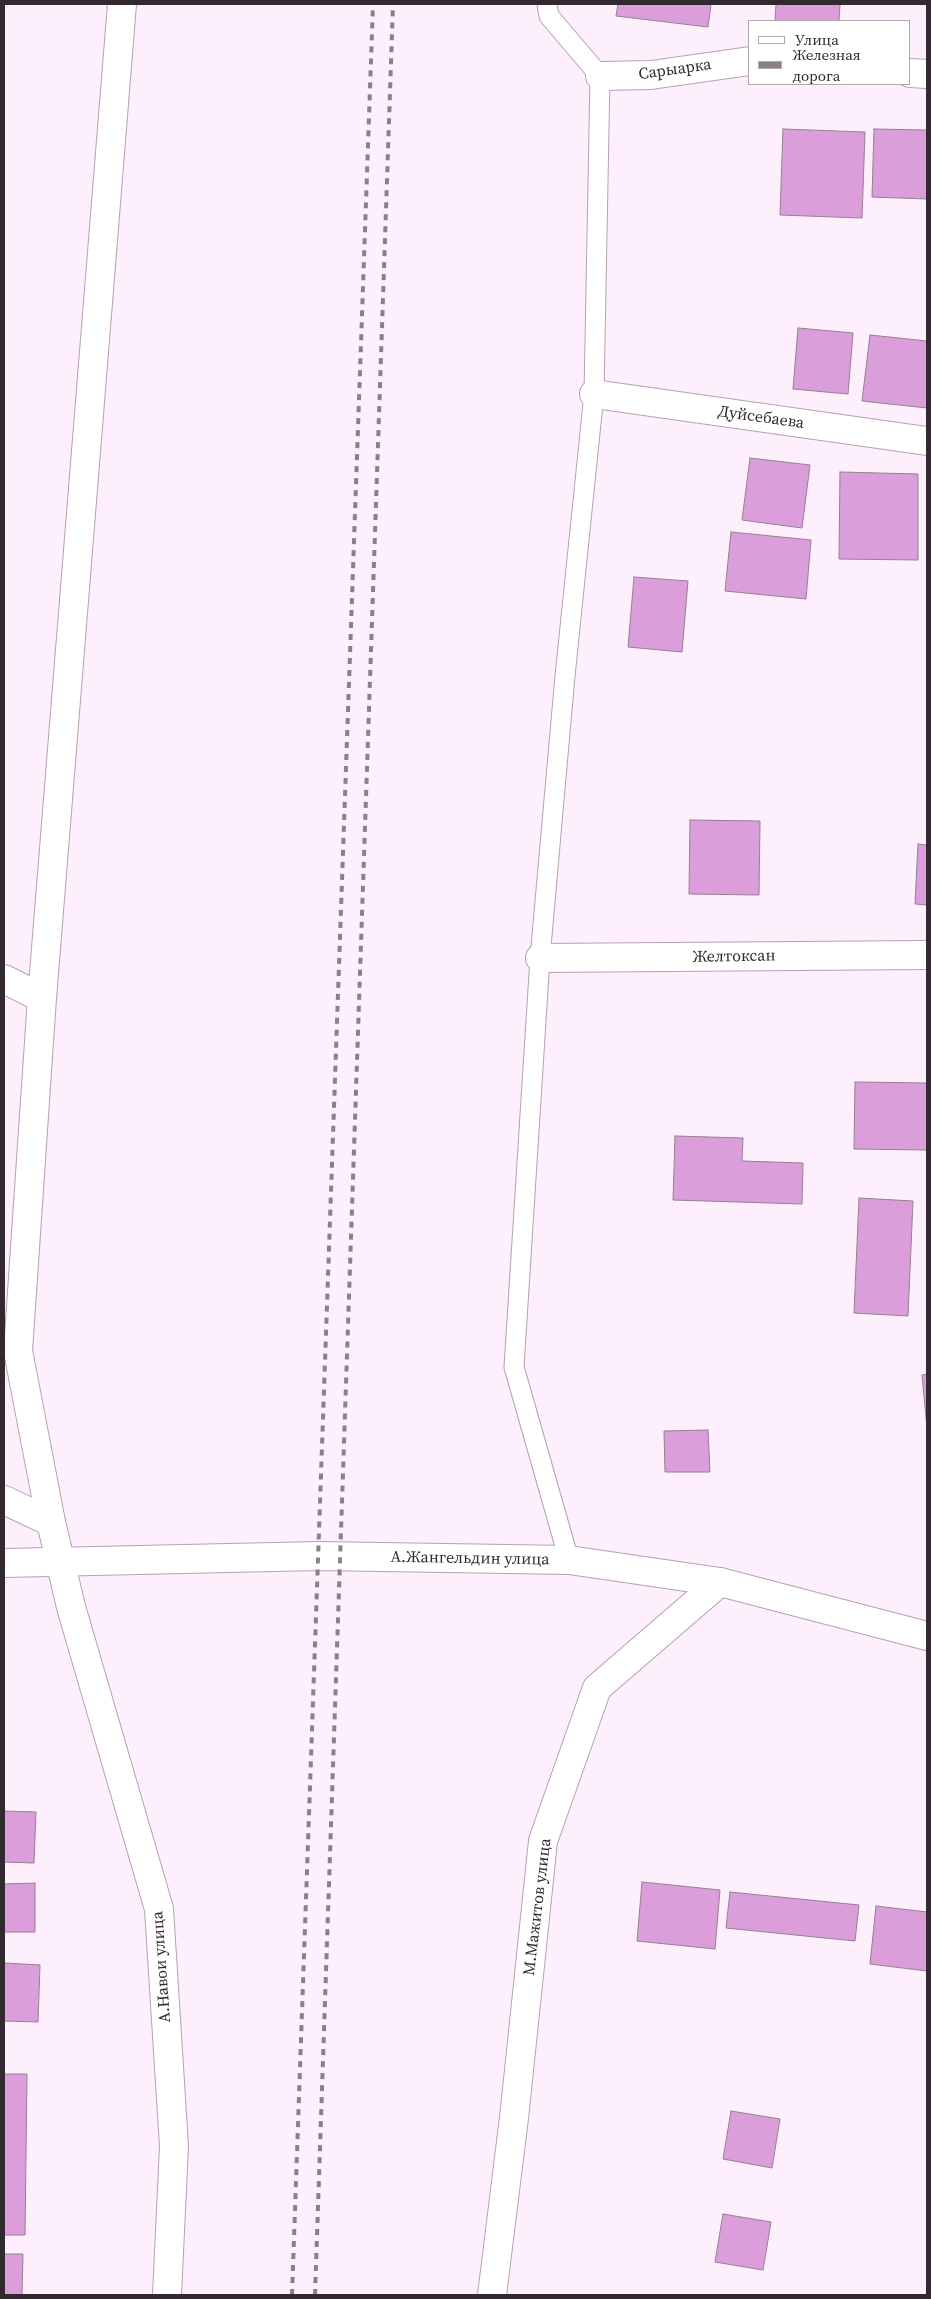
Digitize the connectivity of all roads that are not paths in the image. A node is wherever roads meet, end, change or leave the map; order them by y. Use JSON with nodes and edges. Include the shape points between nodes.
{"nodes":[{"id":1,"x":122,"y":4,"type":"edge"},
{"id":2,"x":546,"y":4,"type":"edge"},
{"id":3,"x":748,"y":61,"type":"edge"},
{"id":4,"x":911,"y":73,"type":"edge"},
{"id":5,"x":927,"y":74,"type":"edge"},
{"id":6,"x":600,"y":76,"type":"junction"},
{"id":7,"x":594,"y":394,"type":"junction"},
{"id":8,"x":927,"y":441,"type":"edge"},
{"id":9,"x":927,"y":955,"type":"edge"},
{"id":10,"x":540,"y":958,"type":"junction"},
{"id":11,"x":4,"y":979,"type":"edge"},
{"id":12,"x":42,"y":998,"type":"junction"},
{"id":13,"x":4,"y":1500,"type":"edge"},
{"id":14,"x":51,"y":1522,"type":"junction"},
{"id":15,"x":569,"y":1560,"type":"junction"},
{"id":16,"x":4,"y":1563,"type":"edge"},
{"id":17,"x":60,"y":1563,"type":"junction"},
{"id":18,"x":720,"y":1582,"type":"junction"},
{"id":19,"x":927,"y":1636,"type":"edge"},
{"id":20,"x":167,"y":2295,"type":"edge"},
{"id":21,"x":492,"y":2295,"type":"edge"}],
"edges":[{"from":1,"to":12,"type":"street","name":"А.Навои улица"},
{"from":2,"to":6,"type":"lane","via":[[549,16]]},
{"from":3,"to":6,"type":"street","name":"Сарыарка","via":[[651,76]]},
{"from":4,"to":5,"type":"street"},
{"from":6,"to":7,"type":"lane"},
{"from":7,"to":8,"type":"street","name":"Дуйсебаева"},
{"from":7,"to":10,"type":"lane"},
{"from":9,"to":10,"type":"street","name":"Желтоксан"},
{"from":10,"to":15,"type":"lane","via":[[514,1367]]},
{"from":11,"to":12,"type":"street"},
{"from":12,"to":14,"type":"street","name":"А.Навои улица","via":[[18,1351]]},
{"from":13,"to":14,"type":"street"},
{"from":14,"to":17,"type":"street","name":"А.Навои улица"},
{"from":15,"to":17,"type":"street","name":"А.Жангельдин улица","via":[[319,1556]]},
{"from":15,"to":18,"type":"street","name":"А.Жангельдин улица"},
{"from":16,"to":17,"type":"street","name":"А.Жангельдин улица"},
{"from":17,"to":20,"type":"street","name":"А.Навои улица","via":[[159,1909],[174,2146]]},
{"from":18,"to":19,"type":"street","name":"А.Жангельдин улица"},
{"from":18,"to":21,"type":"street","name":"М.Мажитов улица","via":[[597,1688],[543,1841]]}]}
